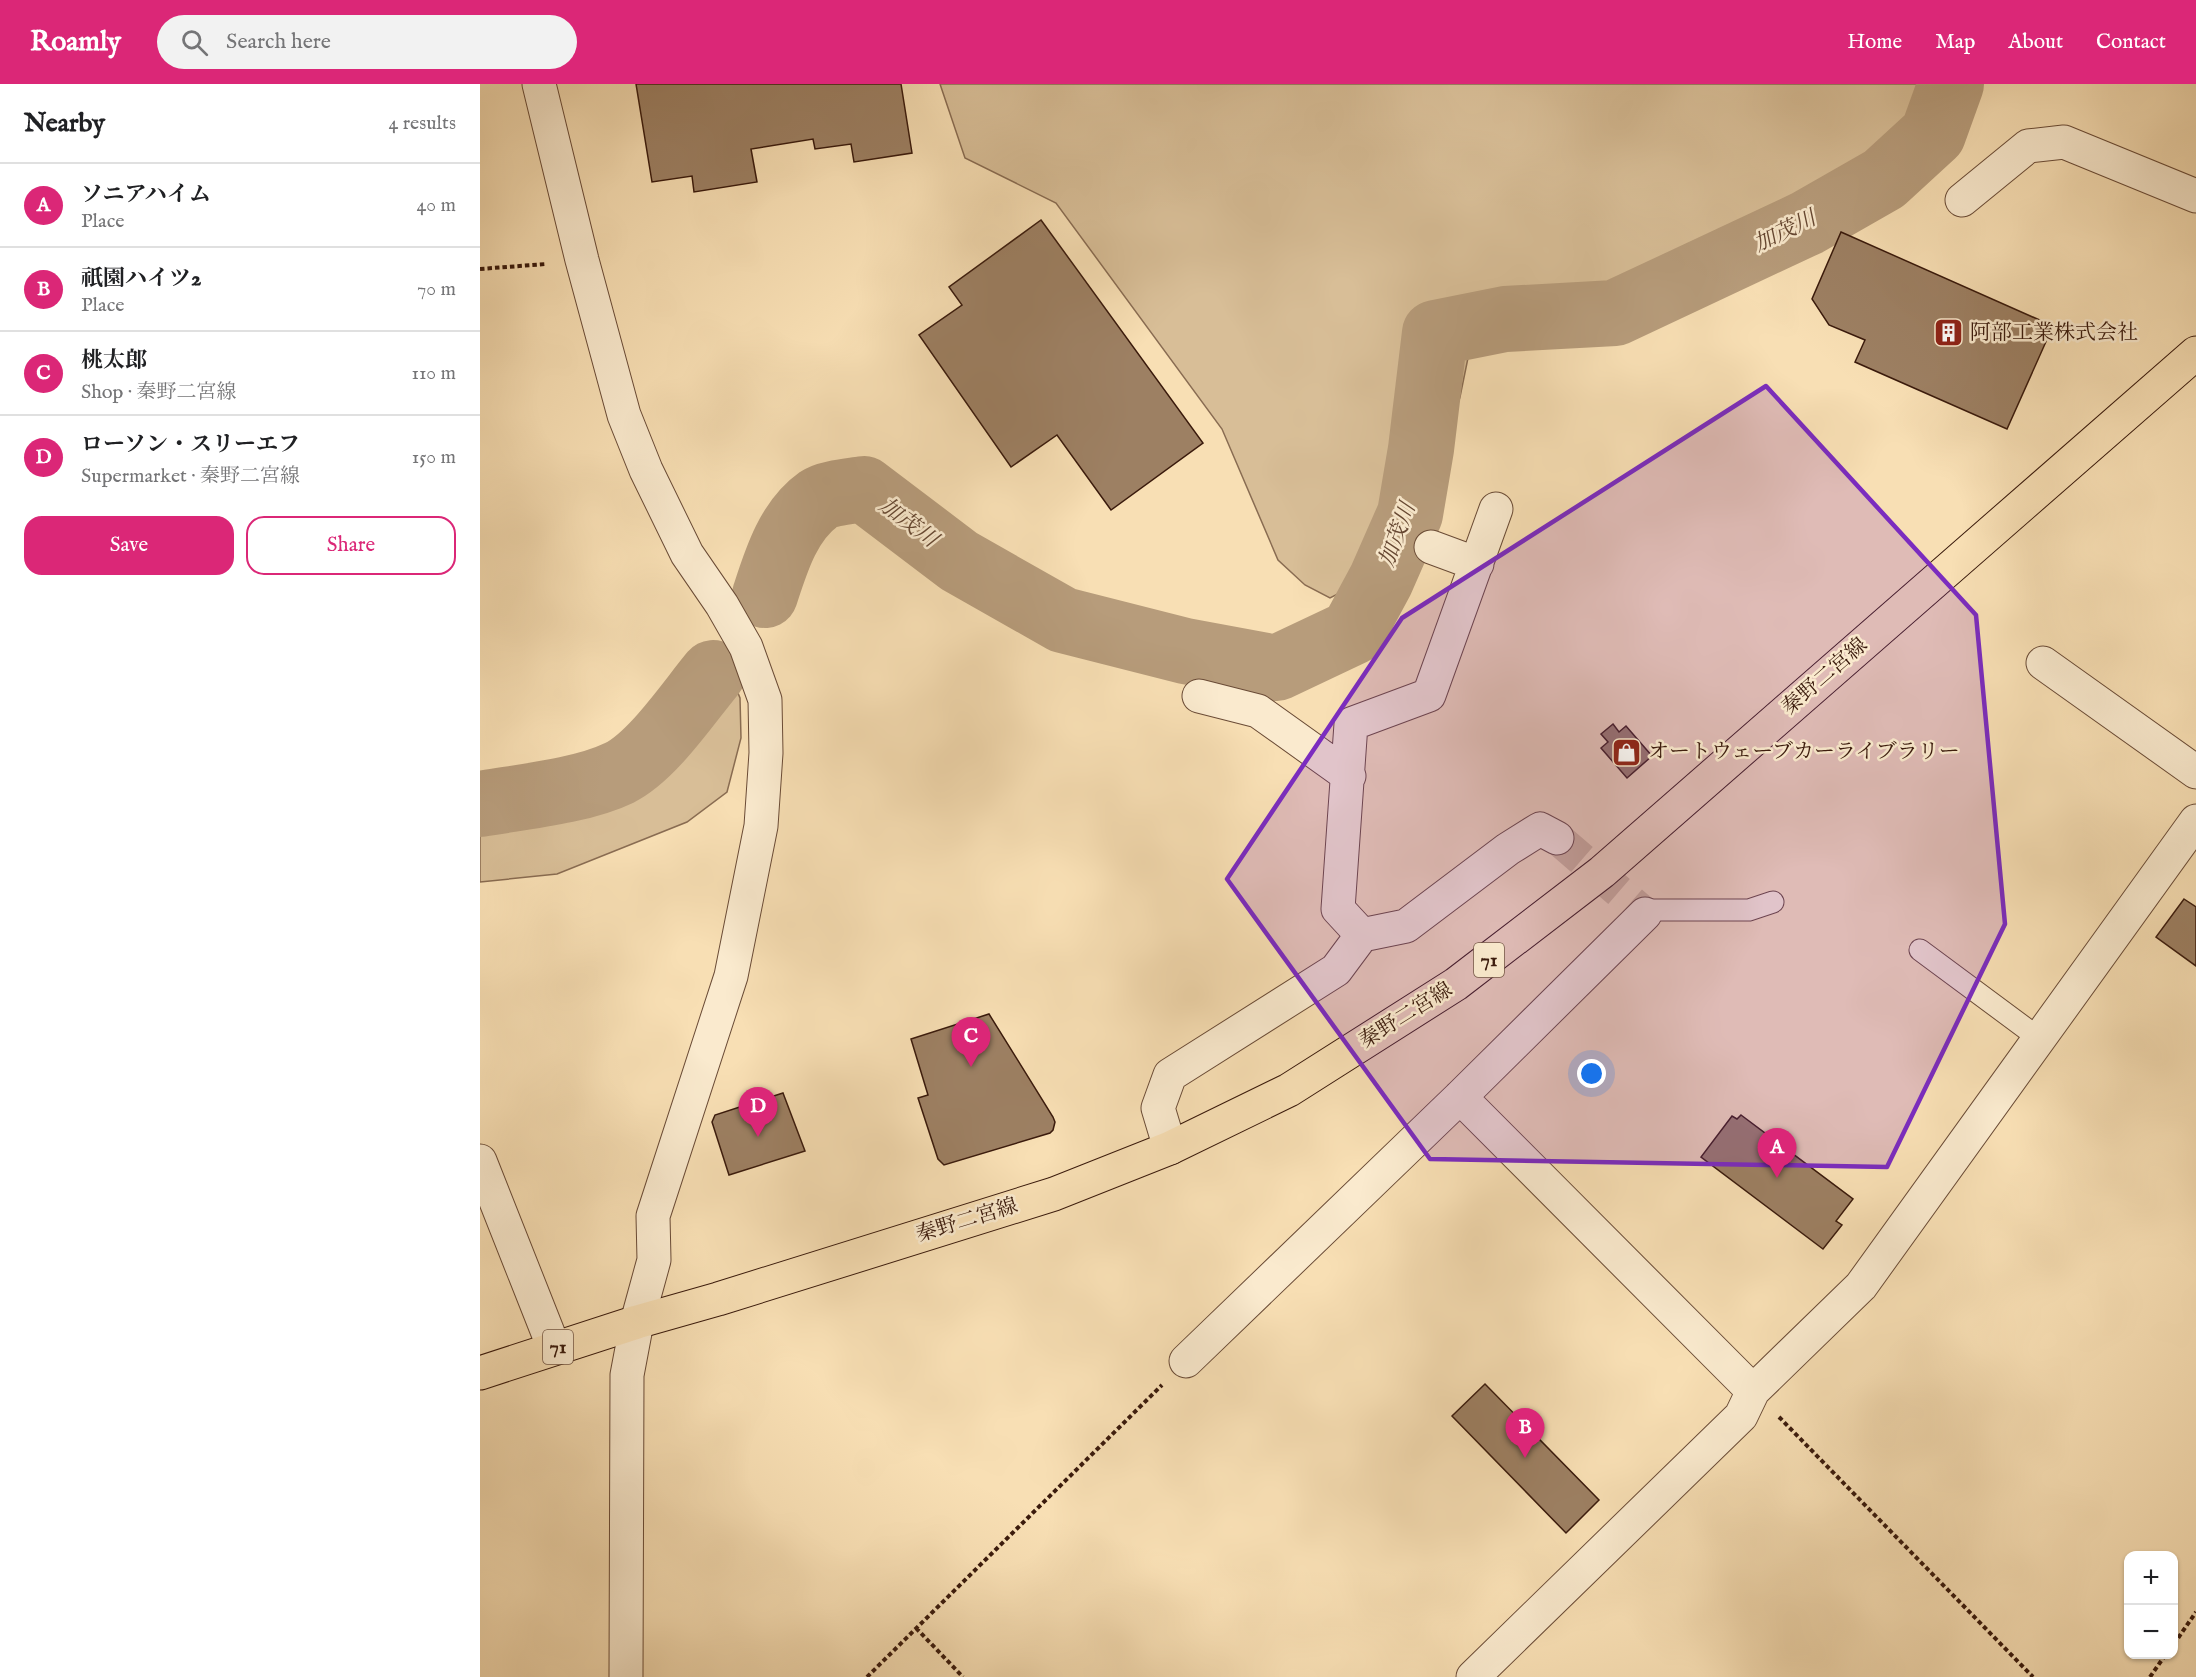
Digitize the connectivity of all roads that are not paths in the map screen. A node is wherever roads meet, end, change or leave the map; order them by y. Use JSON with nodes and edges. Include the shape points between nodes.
{"nodes":[{"id":1,"x":539,"y":84,"type":"edge"},
{"id":2,"x":2196,"y":196,"type":"edge"},
{"id":3,"x":1962,"y":200,"type":"dead end"},
{"id":4,"x":2196,"y":353,"type":"edge"},
{"id":5,"x":1496,"y":509,"type":"dead end"},
{"id":6,"x":1431,"y":548,"type":"dead end"},
{"id":7,"x":1477,"y":564,"type":"junction"},
{"id":8,"x":2043,"y":663,"type":"dead end"},
{"id":9,"x":1199,"y":696,"type":"dead end"},
{"id":10,"x":2196,"y":772,"type":"edge"},
{"id":11,"x":1348,"y":776,"type":"junction"},
{"id":12,"x":2196,"y":821,"type":"edge"},
{"id":13,"x":1557,"y":838,"type":"tunnel mouth"},
{"id":14,"x":1773,"y":902,"type":"dead end"},
{"id":15,"x":1645,"y":914,"type":"joint"},
{"id":16,"x":1362,"y":935,"type":"junction"},
{"id":17,"x":1920,"y":950,"type":"dead end"},
{"id":18,"x":2040,"y":1039,"type":"junction"},
{"id":19,"x":1460,"y":1096,"type":"junction"},
{"id":20,"x":1170,"y":1148,"type":"junction"},
{"id":21,"x":480,"y":1161,"type":"edge"},
{"id":22,"x":637,"y":1322,"type":"junction"},
{"id":23,"x":554,"y":1348,"type":"junction"},
{"id":24,"x":1186,"y":1361,"type":"road end"},
{"id":25,"x":480,"y":1372,"type":"edge"},
{"id":26,"x":1753,"y":1391,"type":"junction"},
{"id":27,"x":626,"y":1677,"type":"edge"},
{"id":28,"x":1473,"y":1677,"type":"edge"}],
"edges":[{"from":1,"to":22,"type":"street","via":[[624,415],[687,554],[746,647],[765,699],[761,826],[734,964],[653,1216],[654,1260]]},
{"from":2,"to":3,"type":"street","via":[[2064,142],[2028,146]]},
{"from":4,"to":20,"type":"main road","name":"秦野二宮線","number":"71","via":[[1602,872],[1446,991],[1289,1090]]},
{"from":5,"to":7,"type":"street"},
{"from":6,"to":7,"type":"street"},
{"from":7,"to":11,"type":"street","via":[[1429,695],[1351,724]]},
{"from":8,"to":10,"type":"street"},
{"from":9,"to":11,"type":"street","via":[[1258,711]]},
{"from":11,"to":16,"type":"street","via":[[1338,909]]},
{"from":12,"to":18,"type":"street"},
{"from":13,"to":16,"type":"street","via":[[1540,829],[1406,926]]},
{"from":14,"to":15,"type":"lane","via":[[1749,909],[1649,910]]},
{"from":15,"to":19,"type":"street"},
{"from":16,"to":20,"type":"street","via":[[1336,970],[1170,1075],[1158,1108]]},
{"from":17,"to":18,"type":"lane"},
{"from":18,"to":26,"type":"street","via":[[1861,1286]]},
{"from":19,"to":24,"type":"street"},
{"from":19,"to":26,"type":"street"},
{"from":20,"to":22,"type":"main road","name":"秦野二宮線","number":"71","via":[[1054,1194]]},
{"from":21,"to":23,"type":"street"},
{"from":22,"to":23,"type":"main road","name":"秦野二宮線","number":"71"},
{"from":22,"to":27,"type":"street","via":[[627,1375]]},
{"from":23,"to":25,"type":"main road","name":"秦野二宮線","number":"71"},
{"from":26,"to":28,"type":"street","via":[[1741,1416]]}]}
